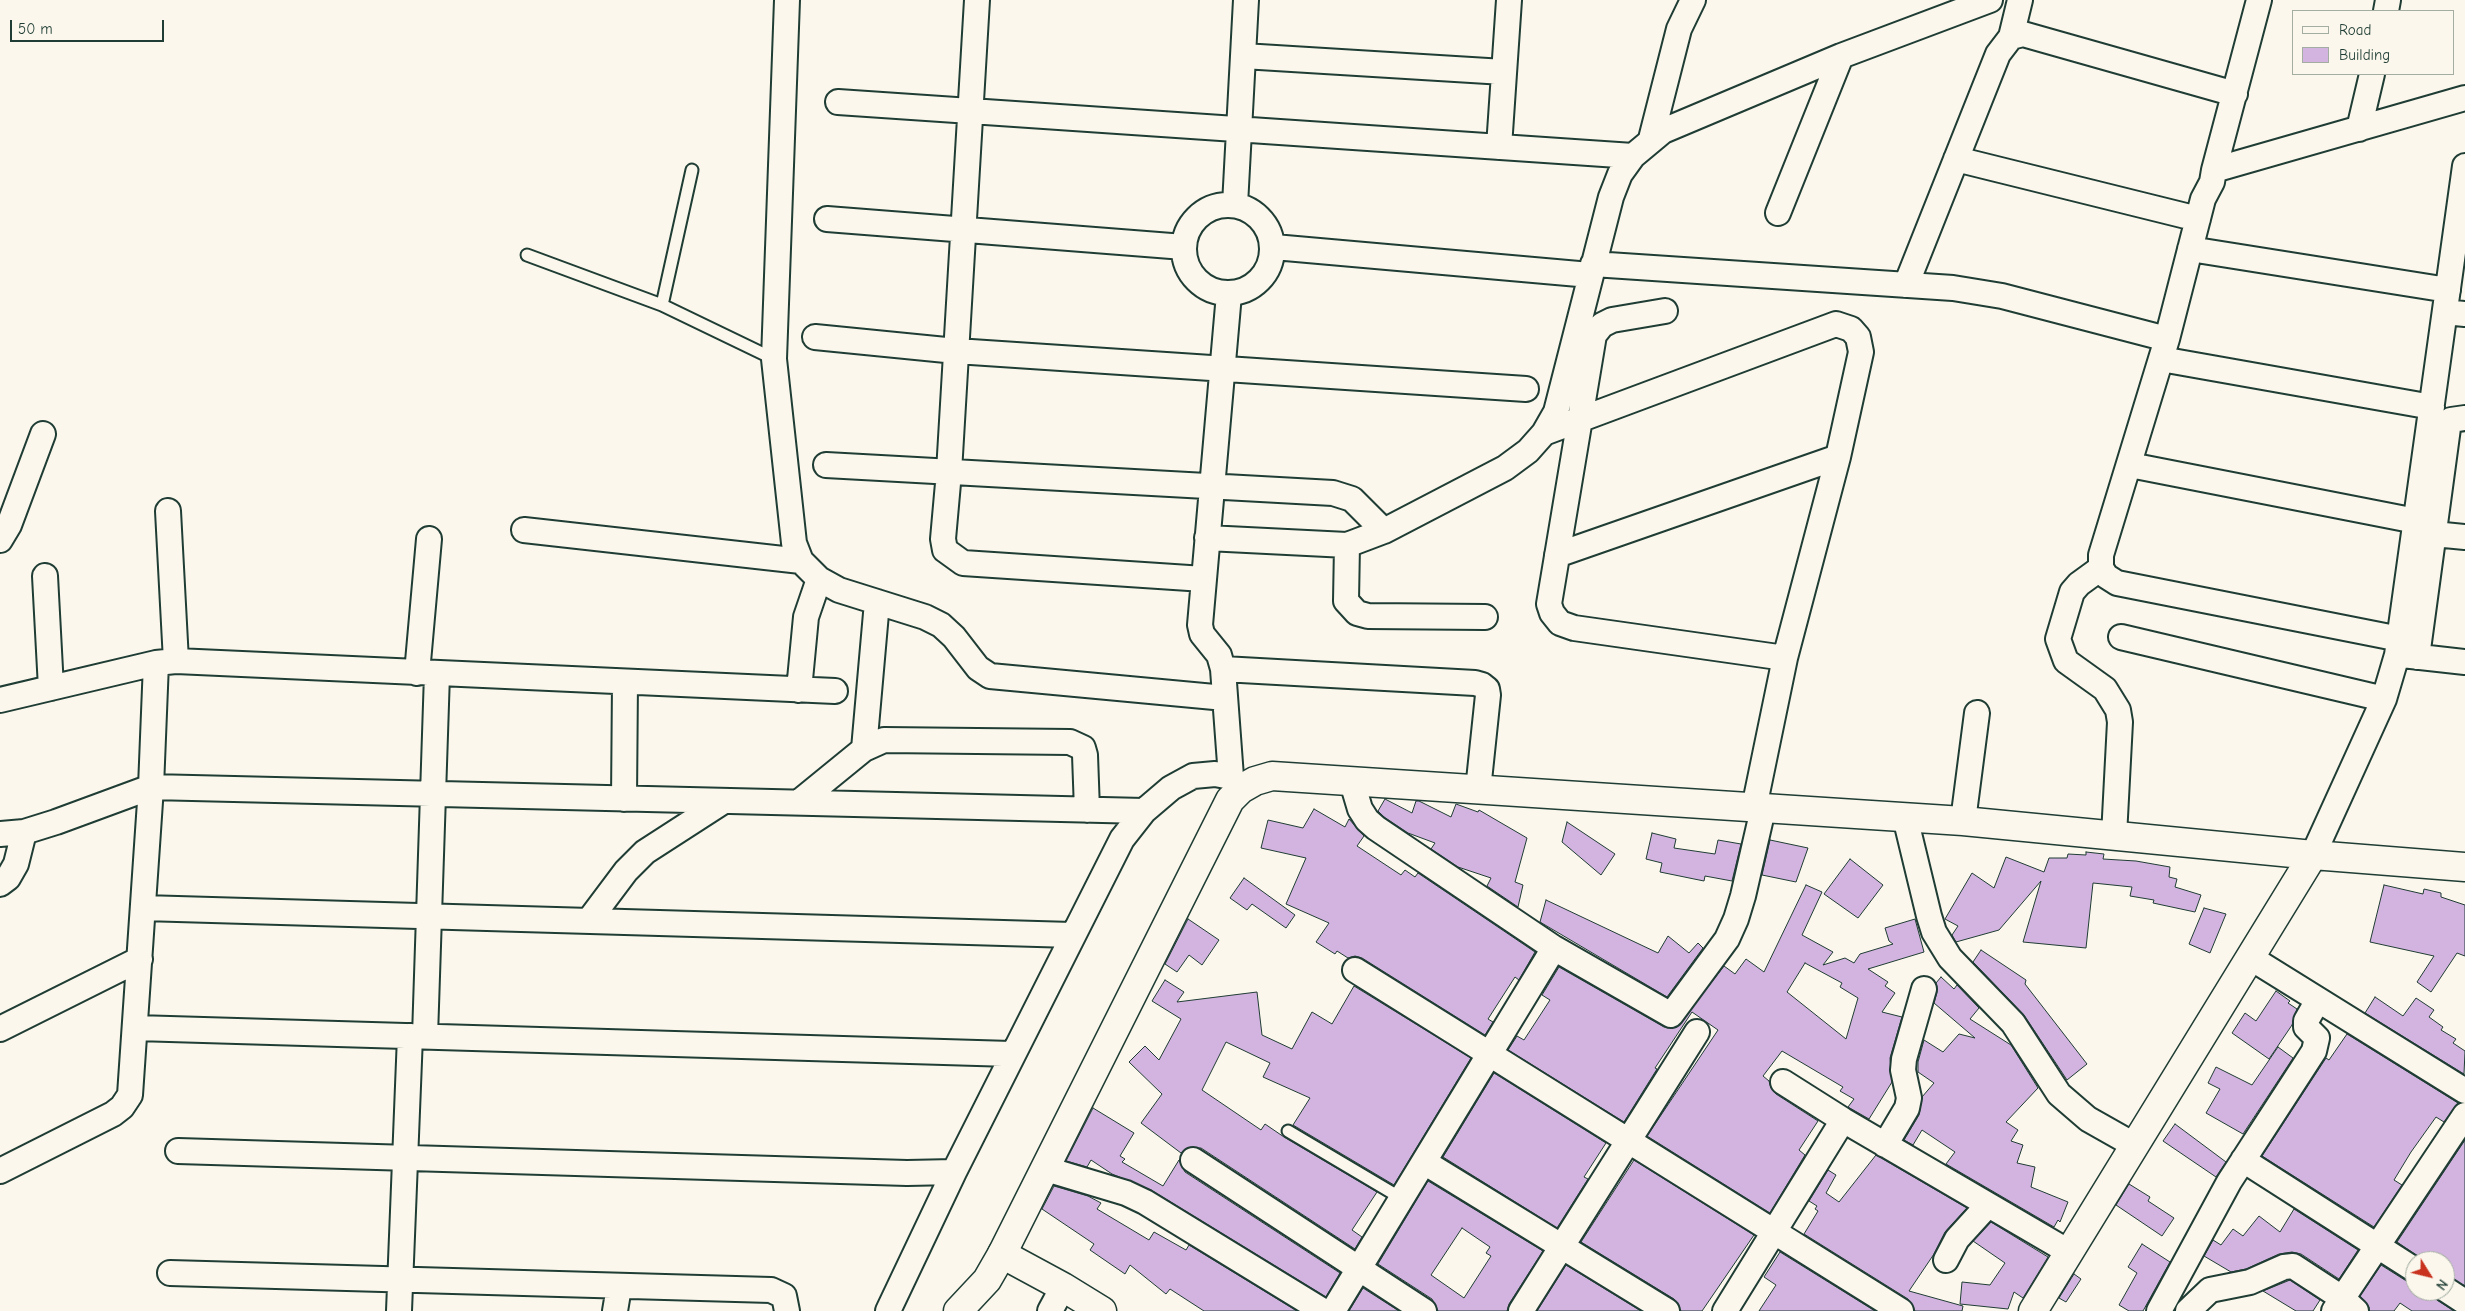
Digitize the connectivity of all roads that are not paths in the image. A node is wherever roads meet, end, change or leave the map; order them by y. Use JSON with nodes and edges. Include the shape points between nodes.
{"nodes":[{"id":1,"x":977,"y":0,"type":"edge"},
{"id":2,"x":1246,"y":0,"type":"edge"},
{"id":3,"x":1509,"y":0,"type":"edge"},
{"id":4,"x":1693,"y":0,"type":"edge"},
{"id":5,"x":1990,"y":0,"type":"edge"},
{"id":6,"x":2020,"y":0,"type":"edge"},
{"id":7,"x":2259,"y":0,"type":"edge"},
{"id":8,"x":788,"y":1,"type":"edge"},
{"id":9,"x":2011,"y":37,"type":"junction"},
{"id":10,"x":1243,"y":56,"type":"junction"},
{"id":11,"x":1841,"y":56,"type":"junction"},
{"id":12,"x":1504,"y":72,"type":"junction"},
{"id":13,"x":2372,"y":75,"type":"edge"},
{"id":14,"x":2235,"y":94,"type":"junction"},
{"id":15,"x":2465,"y":98,"type":"edge"},
{"id":16,"x":838,"y":102,"type":"dead end"},
{"id":17,"x":971,"y":109,"type":"junction"},
{"id":18,"x":1239,"y":128,"type":"junction"},
{"id":19,"x":2359,"y":129,"type":"junction"},
{"id":20,"x":1651,"y":139,"type":"junction"},
{"id":21,"x":1498,"y":147,"type":"junction"},
{"id":22,"x":1633,"y":156,"type":"junction"},
{"id":23,"x":1956,"y":159,"type":"junction"},
{"id":24,"x":2465,"y":166,"type":"edge"},
{"id":25,"x":692,"y":170,"type":"dead end"},
{"id":26,"x":2214,"y":170,"type":"junction"},
{"id":27,"x":1235,"y":205,"type":"junction"},
{"id":28,"x":1778,"y":213,"type":"dead end"},
{"id":29,"x":827,"y":219,"type":"dead end"},
{"id":30,"x":2198,"y":220,"type":"junction"},
{"id":31,"x":964,"y":230,"type":"junction"},
{"id":32,"x":1274,"y":247,"type":"junction"},
{"id":33,"x":1184,"y":248,"type":"junction"},
{"id":34,"x":2190,"y":248,"type":"junction"},
{"id":35,"x":527,"y":255,"type":"dead end"},
{"id":36,"x":1591,"y":269,"type":"junction"},
{"id":37,"x":1906,"y":285,"type":"junction"},
{"id":38,"x":1229,"y":294,"type":"junction"},
{"id":39,"x":662,"y":305,"type":"junction"},
{"id":40,"x":2453,"y":305,"type":"edge"},
{"id":41,"x":1665,"y":311,"type":"dead end"},
{"id":42,"x":815,"y":337,"type":"dead end"},
{"id":43,"x":2164,"y":349,"type":"junction"},
{"id":44,"x":956,"y":351,"type":"junction"},
{"id":45,"x":774,"y":359,"type":"junction"},
{"id":46,"x":1223,"y":369,"type":"junction"},
{"id":47,"x":1526,"y":389,"type":"dead end"},
{"id":48,"x":2432,"y":407,"type":"junction"},
{"id":49,"x":2465,"y":418,"type":"edge"},
{"id":50,"x":1580,"y":420,"type":"junction"},
{"id":51,"x":43,"y":434,"type":"dead end"},
{"id":52,"x":1544,"y":434,"type":"junction"},
{"id":53,"x":1838,"y":456,"type":"junction"},
{"id":54,"x":826,"y":464,"type":"dead end"},
{"id":55,"x":2130,"y":465,"type":"junction"},
{"id":56,"x":949,"y":472,"type":"junction"},
{"id":57,"x":1213,"y":486,"type":"junction"},
{"id":58,"x":168,"y":511,"type":"dead end"},
{"id":59,"x":2425,"y":527,"type":"junction"},
{"id":60,"x":524,"y":530,"type":"dead end"},
{"id":61,"x":1384,"y":530,"type":"junction"},
{"id":62,"x":2465,"y":537,"type":"edge"},
{"id":63,"x":1207,"y":538,"type":"junction"},
{"id":64,"x":429,"y":539,"type":"dead end"},
{"id":65,"x":0,"y":540,"type":"edge"},
{"id":66,"x":1347,"y":545,"type":"junction"},
{"id":67,"x":1557,"y":555,"type":"junction"},
{"id":68,"x":801,"y":561,"type":"junction"},
{"id":69,"x":2101,"y":568,"type":"junction"},
{"id":70,"x":45,"y":576,"type":"dead end"},
{"id":71,"x":819,"y":579,"type":"junction"},
{"id":72,"x":1204,"y":580,"type":"junction"},
{"id":73,"x":877,"y":602,"type":"junction"},
{"id":74,"x":1485,"y":617,"type":"dead end"},
{"id":75,"x":2121,"y":637,"type":"dead end"},
{"id":76,"x":2405,"y":650,"type":"junction"},
{"id":77,"x":1785,"y":658,"type":"junction"},
{"id":78,"x":166,"y":662,"type":"junction"},
{"id":79,"x":2465,"y":662,"type":"edge"},
{"id":80,"x":1223,"y":669,"type":"junction"},
{"id":81,"x":427,"y":673,"type":"junction"},
{"id":82,"x":625,"y":682,"type":"junction"},
{"id":83,"x":50,"y":688,"type":"junction"},
{"id":84,"x":799,"y":690,"type":"junction"},
{"id":85,"x":835,"y":691,"type":"dead end"},
{"id":86,"x":1225,"y":698,"type":"junction"},
{"id":87,"x":2384,"y":699,"type":"junction"},
{"id":88,"x":0,"y":700,"type":"edge"},
{"id":89,"x":1977,"y":713,"type":"dead end"},
{"id":90,"x":864,"y":749,"type":"junction"},
{"id":91,"x":1352,"y":782,"type":"junction"},
{"id":92,"x":1236,"y":783,"type":"junction"},
{"id":93,"x":151,"y":787,"type":"junction"},
{"id":94,"x":1478,"y":790,"type":"junction"},
{"id":95,"x":434,"y":794,"type":"junction"},
{"id":96,"x":624,"y":799,"type":"junction"},
{"id":97,"x":724,"y":801,"type":"junction"},
{"id":98,"x":799,"y":802,"type":"junction"},
{"id":99,"x":1759,"y":808,"type":"junction"},
{"id":100,"x":1087,"y":810,"type":"junction"},
{"id":101,"x":1144,"y":811,"type":"junction"},
{"id":102,"x":1905,"y":817,"type":"junction"},
{"id":103,"x":1963,"y":821,"type":"junction"},
{"id":104,"x":24,"y":832,"type":"junction"},
{"id":105,"x":0,"y":834,"type":"edge"},
{"id":106,"x":2114,"y":836,"type":"junction"},
{"id":107,"x":2314,"y":856,"type":"junction"},
{"id":108,"x":2465,"y":867,"type":"edge"},
{"id":109,"x":0,"y":884,"type":"edge"},
{"id":110,"x":143,"y":908,"type":"junction"},
{"id":111,"x":429,"y":915,"type":"junction"},
{"id":112,"x":590,"y":919,"type":"junction"},
{"id":113,"x":1072,"y":935,"type":"junction"},
{"id":114,"x":1554,"y":948,"type":"junction"},
{"id":115,"x":2251,"y":958,"type":"junction"},
{"id":116,"x":140,"y":959,"type":"junction"},
{"id":117,"x":1355,"y":970,"type":"dead end"},
{"id":118,"x":1924,"y":989,"type":"dead end"},
{"id":119,"x":2318,"y":1000,"type":"junction"},
{"id":120,"x":0,"y":1028,"type":"edge"},
{"id":121,"x":136,"y":1028,"type":"junction"},
{"id":122,"x":1697,"y":1032,"type":"dead end"},
{"id":123,"x":418,"y":1036,"type":"junction"},
{"id":124,"x":1012,"y":1054,"type":"junction"},
{"id":125,"x":1490,"y":1054,"type":"junction"},
{"id":126,"x":1783,"y":1082,"type":"dead end"},
{"id":127,"x":2465,"y":1091,"type":"edge"},
{"id":128,"x":2465,"y":1115,"type":"edge"},
{"id":129,"x":1843,"y":1120,"type":"junction"},
{"id":130,"x":1288,"y":1131,"type":"dead end"},
{"id":131,"x":1628,"y":1140,"type":"junction"},
{"id":132,"x":1885,"y":1145,"type":"junction"},
{"id":133,"x":2134,"y":1145,"type":"junction"},
{"id":134,"x":178,"y":1151,"type":"dead end"},
{"id":135,"x":403,"y":1158,"type":"junction"},
{"id":136,"x":1193,"y":1160,"type":"dead end"},
{"id":137,"x":2243,"y":1160,"type":"junction"},
{"id":138,"x":1424,"y":1162,"type":"junction"},
{"id":139,"x":1046,"y":1169,"type":"junction"},
{"id":140,"x":0,"y":1171,"type":"edge"},
{"id":141,"x":954,"y":1172,"type":"junction"},
{"id":142,"x":1401,"y":1198,"type":"junction"},
{"id":143,"x":1988,"y":1204,"type":"junction"},
{"id":144,"x":1774,"y":1232,"type":"junction"},
{"id":145,"x":1561,"y":1246,"type":"junction"},
{"id":146,"x":2377,"y":1246,"type":"junction"},
{"id":147,"x":2070,"y":1252,"type":"junction"},
{"id":148,"x":1002,"y":1254,"type":"junction"},
{"id":149,"x":1946,"y":1260,"type":"dead end"},
{"id":150,"x":2405,"y":1264,"type":"edge"},
{"id":151,"x":1359,"y":1270,"type":"junction"},
{"id":152,"x":170,"y":1273,"type":"dead end"},
{"id":153,"x":400,"y":1279,"type":"junction"},
{"id":154,"x":987,"y":1280,"type":"junction"},
{"id":155,"x":619,"y":1287,"type":"junction"},
{"id":156,"x":1063,"y":1287,"type":"junction"},
{"id":157,"x":2344,"y":1307,"type":"edge"},
{"id":158,"x":398,"y":1311,"type":"edge"},
{"id":159,"x":615,"y":1311,"type":"edge"},
{"id":160,"x":787,"y":1311,"type":"edge"},
{"id":161,"x":888,"y":1311,"type":"edge"},
{"id":162,"x":958,"y":1311,"type":"edge"},
{"id":163,"x":983,"y":1311,"type":"edge"},
{"id":164,"x":1050,"y":1311,"type":"edge"},
{"id":165,"x":1102,"y":1311,"type":"edge"},
{"id":166,"x":1323,"y":1311,"type":"edge"},
{"id":167,"x":1333,"y":1311,"type":"edge"},
{"id":168,"x":1424,"y":1311,"type":"edge"},
{"id":169,"x":1521,"y":1311,"type":"edge"},
{"id":170,"x":1667,"y":1311,"type":"edge"},
{"id":171,"x":1725,"y":1311,"type":"edge"},
{"id":172,"x":1901,"y":1311,"type":"edge"},
{"id":173,"x":2033,"y":1311,"type":"edge"},
{"id":174,"x":2159,"y":1311,"type":"edge"},
{"id":175,"x":2188,"y":1311,"type":"edge"}],
"edges":[{"from":1,"to":17,"type":"street"},
{"from":2,"to":10,"type":"street"},
{"from":3,"to":12,"type":"street"},
{"from":4,"to":20,"type":"street","via":[[1679,29]]},
{"from":5,"to":11,"type":"street"},
{"from":6,"to":9,"type":"street"},
{"from":7,"to":14,"type":"street"},
{"from":8,"to":45,"type":"street"},
{"from":9,"to":14,"type":"street","via":[[2023,34]]},
{"from":9,"to":23,"type":"street","via":[[1998,54]]},
{"from":10,"to":12,"type":"street"},
{"from":10,"to":18,"type":"street"},
{"from":11,"to":20,"type":"street","via":[[1663,131]]},
{"from":11,"to":28,"type":"street"},
{"from":12,"to":21,"type":"street"},
{"from":13,"to":19,"type":"street"},
{"from":14,"to":26,"type":"street"},
{"from":15,"to":19,"type":"street"},
{"from":16,"to":17,"type":"street"},
{"from":17,"to":18,"type":"street"},
{"from":17,"to":31,"type":"street"},
{"from":18,"to":21,"type":"street"},
{"from":18,"to":27,"type":"street"},
{"from":19,"to":26,"type":"street"},
{"from":20,"to":22,"type":"street"},
{"from":21,"to":22,"type":"street"},
{"from":22,"to":36,"type":"street","via":[[1620,174],[1611,196]]},
{"from":23,"to":30,"type":"street"},
{"from":23,"to":37,"type":"street"},
{"from":24,"to":40,"type":"street"},
{"from":25,"to":39,"type":"lane"},
{"from":26,"to":30,"type":"street"},
{"from":27,"to":32,"type":"street","via":[[1261,218]]},
{"from":27,"to":33,"type":"street","via":[[1213,208],[1194,220]]},
{"from":29,"to":31,"type":"street"},
{"from":30,"to":34,"type":"street"},
{"from":31,"to":33,"type":"street"},
{"from":31,"to":44,"type":"street"},
{"from":32,"to":36,"type":"street"},
{"from":32,"to":38,"type":"street","via":[[1266,273],[1256,284]]},
{"from":33,"to":38,"type":"street","via":[[1189,268],[1202,285],[1215,292]]},
{"from":34,"to":40,"type":"street"},
{"from":34,"to":43,"type":"street"},
{"from":35,"to":39,"type":"lane"},
{"from":36,"to":37,"type":"street"},
{"from":36,"to":52,"type":"street","via":[[1556,412]]},
{"from":37,"to":43,"type":"street","via":[[2002,296]]},
{"from":38,"to":46,"type":"street"},
{"from":39,"to":45,"type":"lane"},
{"from":40,"to":48,"type":"street"},
{"from":41,"to":50,"type":"street","via":[[1612,320],[1602,325],[1594,335]]},
{"from":42,"to":44,"type":"street"},
{"from":43,"to":48,"type":"street"},
{"from":43,"to":55,"type":"street"},
{"from":44,"to":46,"type":"street"},
{"from":44,"to":56,"type":"street"},
{"from":45,"to":68,"type":"street","via":[[794,543]]},
{"from":46,"to":47,"type":"street"},
{"from":46,"to":57,"type":"street"},
{"from":48,"to":59,"type":"street"},
{"from":49,"to":59,"type":"street","via":[[2451,420],[2448,428]]},
{"from":50,"to":52,"type":"street"},
{"from":50,"to":53,"type":"street","via":[[1836,324],[1851,329],[1858,337],[1861,352]]},
{"from":50,"to":67,"type":"street"},
{"from":51,"to":65,"type":"street"},
{"from":52,"to":61,"type":"street","via":[[1505,468]]},
{"from":53,"to":67,"type":"street"},
{"from":53,"to":77,"type":"street"},
{"from":54,"to":56,"type":"street"},
{"from":55,"to":59,"type":"street"},
{"from":55,"to":69,"type":"street","via":[[2101,555]]},
{"from":56,"to":57,"type":"street"},
{"from":56,"to":72,"type":"street","via":[[943,539],[945,550],[963,563]]},
{"from":57,"to":61,"type":"street","via":[[1333,493],[1352,499]]},
{"from":57,"to":63,"type":"street"},
{"from":58,"to":78,"type":"street"},
{"from":59,"to":62,"type":"street"},
{"from":59,"to":76,"type":"street"},
{"from":60,"to":68,"type":"street"},
{"from":61,"to":66,"type":"street"},
{"from":63,"to":66,"type":"street"},
{"from":63,"to":72,"type":"street"},
{"from":64,"to":81,"type":"street"},
{"from":66,"to":74,"type":"street","via":[[1346,602],[1357,613],[1368,616]]},
{"from":67,"to":77,"type":"street","via":[[1549,604],[1560,623],[1574,628]]},
{"from":68,"to":71,"type":"street"},
{"from":69,"to":76,"type":"street","via":[[2117,583]]},
{"from":69,"to":106,"type":"street","via":[[2072,592],[2058,639],[2066,660],[2104,689],[2118,710]]},
{"from":70,"to":83,"type":"street"},
{"from":71,"to":73,"type":"street","via":[[839,590]]},
{"from":71,"to":84,"type":"street","via":[[806,617]]},
{"from":72,"to":80,"type":"street","via":[[1200,625],[1202,634],[1219,655]]},
{"from":73,"to":86,"type":"street","via":[[925,616],[941,625],[978,668],[990,676]]},
{"from":73,"to":90,"type":"street"},
{"from":75,"to":87,"type":"street"},
{"from":76,"to":79,"type":"street"},
{"from":76,"to":87,"type":"street"},
{"from":77,"to":99,"type":"street"},
{"from":78,"to":81,"type":"street"},
{"from":78,"to":83,"type":"street"},
{"from":78,"to":93,"type":"street"},
{"from":80,"to":86,"type":"street"},
{"from":80,"to":94,"type":"street","via":[[1482,685],[1488,689],[1488,695]]},
{"from":81,"to":82,"type":"street"},
{"from":81,"to":95,"type":"street"},
{"from":82,"to":84,"type":"street"},
{"from":82,"to":96,"type":"street"},
{"from":83,"to":88,"type":"street"},
{"from":84,"to":85,"type":"street"},
{"from":86,"to":92,"type":"street"},
{"from":87,"to":107,"type":"street"},
{"from":89,"to":103,"type":"street"},
{"from":90,"to":98,"type":"street"},
{"from":90,"to":100,"type":"street","via":[[884,740],[1076,744],[1083,748],[1085,755]]},
{"from":91,"to":92,"type":"street","via":[[1272,776]]},
{"from":91,"to":94,"type":"street"},
{"from":91,"to":114,"type":"street","via":[[1366,820]]},
{"from":92,"to":101,"type":"street","via":[[1216,774],[1193,776],[1171,788]]},
{"from":92,"to":139,"type":"street"},
{"from":93,"to":95,"type":"street"},
{"from":93,"to":104,"type":"street"},
{"from":93,"to":110,"type":"street"},
{"from":94,"to":99,"type":"street"},
{"from":95,"to":96,"type":"street"},
{"from":95,"to":111,"type":"street"},
{"from":96,"to":97,"type":"street"},
{"from":97,"to":98,"type":"street"},
{"from":97,"to":112,"type":"street","via":[[645,852],[626,871]]},
{"from":98,"to":100,"type":"street"},
{"from":99,"to":102,"type":"street"},
{"from":99,"to":114,"type":"street","via":[[1743,896],[1733,925],[1671,1015]]},
{"from":100,"to":101,"type":"street"},
{"from":101,"to":113,"type":"street","via":[[1122,838]]},
{"from":102,"to":103,"type":"street"},
{"from":102,"to":133,"type":"street","via":[[1934,932],[1950,958],[2013,1023],[2059,1094],[2088,1119]]},
{"from":103,"to":106,"type":"street"},
{"from":104,"to":105,"type":"street"},
{"from":104,"to":109,"type":"street","via":[[16,864]]},
{"from":106,"to":107,"type":"street"},
{"from":107,"to":108,"type":"street"},
{"from":107,"to":115,"type":"street"},
{"from":110,"to":111,"type":"street"},
{"from":110,"to":116,"type":"street"},
{"from":111,"to":112,"type":"street"},
{"from":111,"to":123,"type":"street"},
{"from":112,"to":113,"type":"street"},
{"from":113,"to":124,"type":"street"},
{"from":114,"to":125,"type":"street"},
{"from":115,"to":119,"type":"street"},
{"from":115,"to":133,"type":"street"},
{"from":116,"to":120,"type":"street"},
{"from":116,"to":121,"type":"street"},
{"from":117,"to":125,"type":"street"},
{"from":118,"to":132,"type":"street","via":[[1904,1059],[1909,1098],[1907,1108]]},
{"from":119,"to":127,"type":"street"},
{"from":119,"to":137,"type":"street","via":[[2306,1021],[2306,1027],[2317,1038],[2314,1051]]},
{"from":121,"to":123,"type":"street"},
{"from":121,"to":140,"type":"street","via":[[130,1095],[122,1107]]},
{"from":122,"to":131,"type":"street"},
{"from":123,"to":124,"type":"street"},
{"from":123,"to":135,"type":"street"},
{"from":124,"to":141,"type":"street"},
{"from":125,"to":131,"type":"street"},
{"from":125,"to":138,"type":"street"},
{"from":126,"to":129,"type":"street"},
{"from":128,"to":146,"type":"street"},
{"from":129,"to":132,"type":"street"},
{"from":129,"to":144,"type":"street"},
{"from":130,"to":142,"type":"lane"},
{"from":131,"to":144,"type":"street"},
{"from":131,"to":145,"type":"street"},
{"from":132,"to":143,"type":"street"},
{"from":133,"to":147,"type":"street"},
{"from":134,"to":135,"type":"street"},
{"from":135,"to":141,"type":"street","via":[[887,1173]]},
{"from":135,"to":153,"type":"street"},
{"from":136,"to":151,"type":"street"},
{"from":137,"to":146,"type":"street"},
{"from":137,"to":174,"type":"street"},
{"from":138,"to":142,"type":"street"},
{"from":138,"to":145,"type":"street"},
{"from":139,"to":148,"type":"street"},
{"from":139,"to":166,"type":"street","via":[[1126,1193],[1145,1202]]},
{"from":141,"to":161,"type":"street"},
{"from":142,"to":151,"type":"street"},
{"from":143,"to":147,"type":"street"},
{"from":143,"to":149,"type":"street","via":[[1957,1240]]},
{"from":144,"to":171,"type":"street"},
{"from":144,"to":172,"type":"street"},
{"from":145,"to":169,"type":"street"},
{"from":145,"to":170,"type":"street"},
{"from":146,"to":150,"type":"street"},
{"from":146,"to":157,"type":"street"},
{"from":147,"to":173,"type":"street"},
{"from":148,"to":154,"type":"street"},
{"from":148,"to":156,"type":"street"},
{"from":151,"to":167,"type":"street"},
{"from":151,"to":168,"type":"street"},
{"from":152,"to":153,"type":"street"},
{"from":153,"to":155,"type":"street"},
{"from":153,"to":158,"type":"street"},
{"from":154,"to":162,"type":"street"},
{"from":154,"to":163,"type":"street"},
{"from":155,"to":159,"type":"street"},
{"from":155,"to":160,"type":"street","via":[[772,1290],[784,1296]]},
{"from":156,"to":164,"type":"street"},
{"from":156,"to":165,"type":"street"},
{"from":157,"to":175,"type":"street","via":[[2294,1266],[2250,1282],[2210,1290]]}]}
